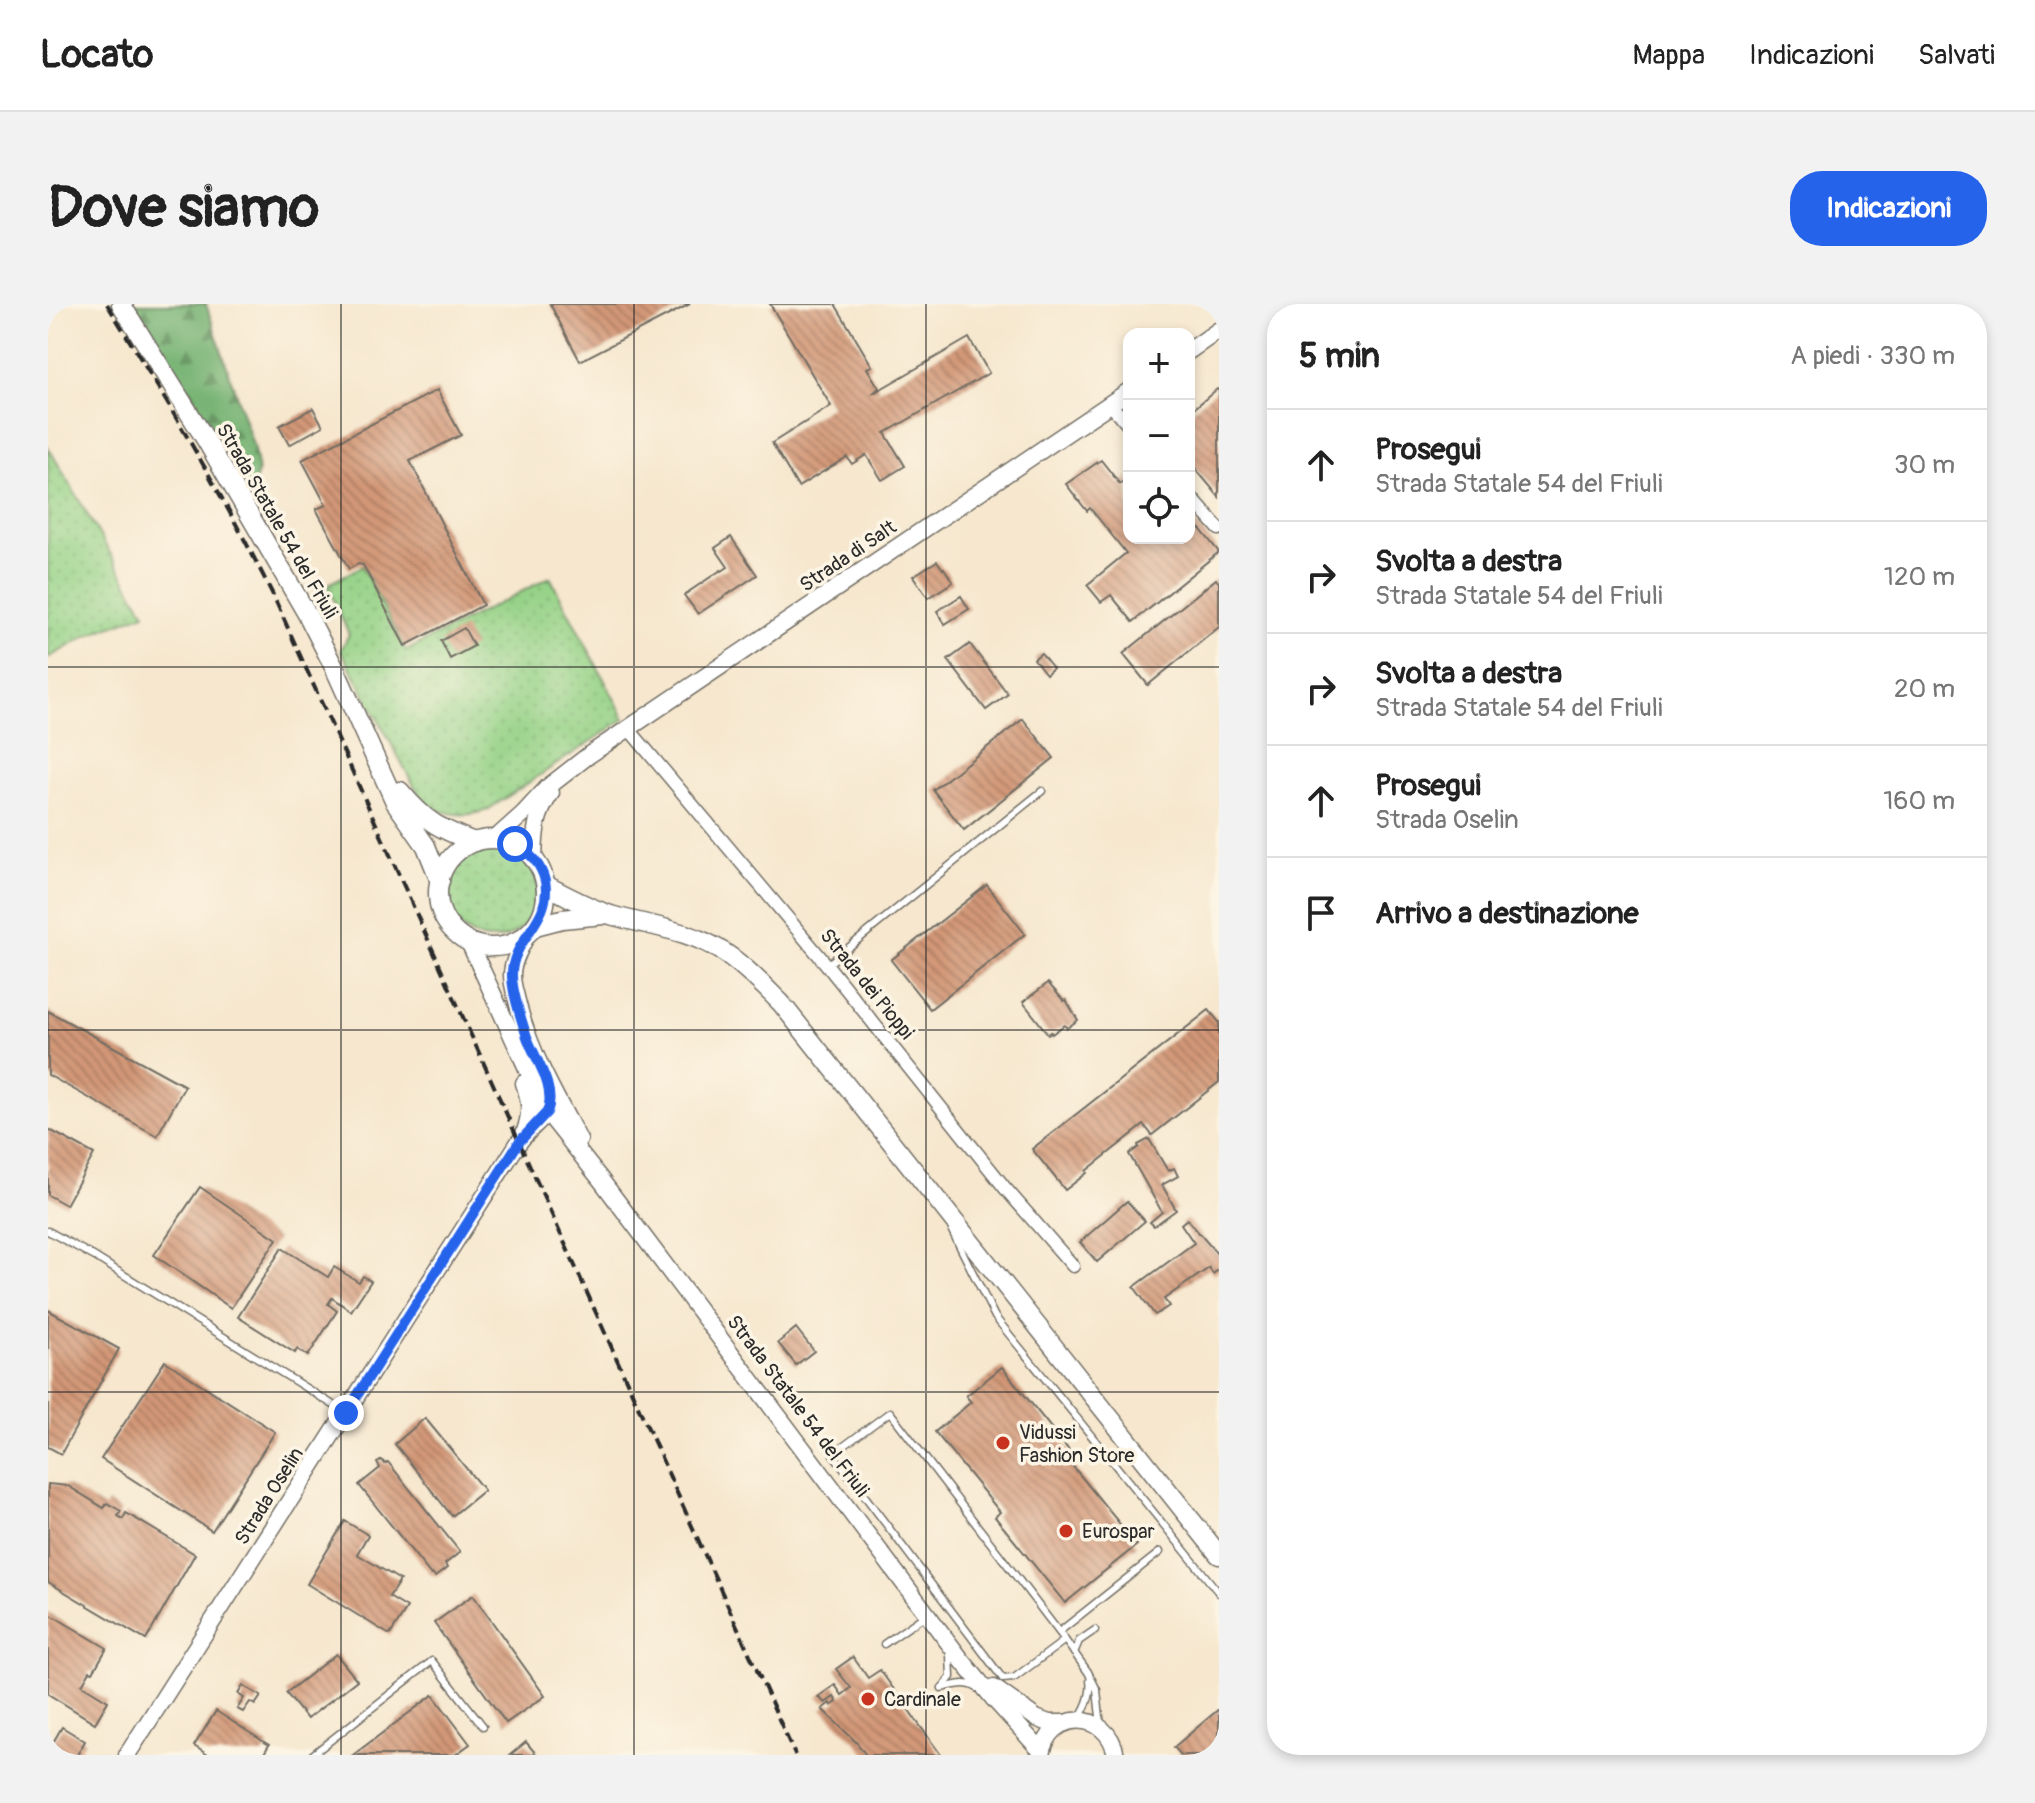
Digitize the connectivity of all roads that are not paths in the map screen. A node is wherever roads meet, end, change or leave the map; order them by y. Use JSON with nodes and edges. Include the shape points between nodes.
{"nodes":[{"id":1,"x":121,"y":304,"type":"edge"},
{"id":2,"x":1219,"y":330,"type":"edge"},
{"id":3,"x":1195,"y":347,"type":"edge"},
{"id":4,"x":1123,"y":395,"type":"edge"},
{"id":5,"x":1110,"y":404,"type":"junction"},
{"id":6,"x":1123,"y":419,"type":"edge"},
{"id":7,"x":1195,"y":502,"type":"edge"},
{"id":8,"x":1219,"y":529,"type":"edge"},
{"id":9,"x":628,"y":728,"type":"junction"},
{"id":10,"x":589,"y":755,"type":"junction"},
{"id":11,"x":380,"y":768,"type":"junction"},
{"id":12,"x":1042,"y":791,"type":"dead end"},
{"id":13,"x":495,"y":839,"type":"junction"},
{"id":14,"x":474,"y":842,"type":"junction"},
{"id":15,"x":534,"y":859,"type":"junction"},
{"id":16,"x":440,"y":881,"type":"junction"},
{"id":17,"x":546,"y":885,"type":"junction"},
{"id":18,"x":610,"y":915,"type":"junction"},
{"id":19,"x":531,"y":931,"type":"junction"},
{"id":20,"x":469,"y":942,"type":"junction"},
{"id":21,"x":827,"y":965,"type":"junction"},
{"id":22,"x":484,"y":974,"type":"junction"},
{"id":23,"x":544,"y":1075,"type":"junction"},
{"id":24,"x":547,"y":1112,"type":"junction"},
{"id":25,"x":523,"y":1137,"type":"junction"},
{"id":26,"x":601,"y":1180,"type":"junction"},
{"id":27,"x":937,"y":1203,"type":"junction"},
{"id":28,"x":48,"y":1231,"type":"edge"},
{"id":29,"x":1073,"y":1266,"type":"dead end"},
{"id":30,"x":346,"y":1413,"type":"junction"},
{"id":31,"x":1160,"y":1552,"type":"dead end"},
{"id":32,"x":1219,"y":1555,"type":"edge"},
{"id":33,"x":1219,"y":1593,"type":"edge"},
{"id":34,"x":927,"y":1614,"type":"junction"},
{"id":35,"x":1095,"y":1630,"type":"dead end"},
{"id":36,"x":1059,"y":1632,"type":"junction"},
{"id":37,"x":944,"y":1637,"type":"junction"},
{"id":38,"x":1065,"y":1640,"type":"junction"},
{"id":39,"x":884,"y":1644,"type":"dead end"},
{"id":40,"x":1074,"y":1653,"type":"junction"},
{"id":41,"x":960,"y":1658,"type":"junction"},
{"id":42,"x":1088,"y":1672,"type":"junction"},
{"id":43,"x":993,"y":1698,"type":"junction"},
{"id":44,"x":1071,"y":1722,"type":"junction"},
{"id":45,"x":483,"y":1726,"type":"dead end"},
{"id":46,"x":1114,"y":1747,"type":"edge"},
{"id":47,"x":131,"y":1754,"type":"edge"},
{"id":48,"x":1042,"y":1754,"type":"edge"},
{"id":49,"x":312,"y":1755,"type":"edge"}],
"edges":[{"from":1,"to":11,"type":"main road","name":"Strada Statale 54 del Friuli","via":[[279,563]]},
{"from":2,"to":3,"type":"street"},
{"from":4,"to":5,"type":"street","name":"Strada di Salt"},
{"from":5,"to":6,"type":"street"},
{"from":5,"to":9,"type":"street","name":"Strada di Salt"},
{"from":7,"to":8,"type":"street"},
{"from":9,"to":10,"type":"street","name":"Strada di Salt"},
{"from":9,"to":21,"type":"street","name":"Strada dei Pioppi"},
{"from":10,"to":13,"type":"street"},
{"from":10,"to":15,"type":"street","via":[[541,808]]},
{"from":11,"to":14,"type":"main road","name":"Strada Statale 54 del Friuli","via":[[429,822]]},
{"from":11,"to":16,"type":"main road","name":"Strada Statale 54 del Friuli","via":[[395,802],[426,846]]},
{"from":12,"to":21,"type":"lane"},
{"from":13,"to":14,"type":"main road"},
{"from":13,"to":15,"type":"main road","via":[[515,844]]},
{"from":14,"to":16,"type":"main road","via":[[454,855]]},
{"from":15,"to":17,"type":"main road"},
{"from":16,"to":20,"type":"main road","name":"Strada Statale 54 del Friuli","via":[[445,919]]},
{"from":17,"to":18,"type":"main road"},
{"from":17,"to":19,"type":"main road","name":"Strada Statale 54 del Friuli","via":[[545,903]]},
{"from":18,"to":19,"type":"main road","via":[[573,917]]},
{"from":18,"to":27,"type":"main road","via":[[700,940],[761,982]]},
{"from":19,"to":20,"type":"main road","via":[[497,947]]},
{"from":19,"to":23,"type":"street","name":"Strada Statale 54 del Friuli","via":[[512,976]]},
{"from":20,"to":22,"type":"street","name":"Strada Statale 54 del Friuli"},
{"from":21,"to":29,"type":"street","name":"Strada dei Pioppi"},
{"from":22,"to":24,"type":"street","name":"Strada Statale 54 del Friuli"},
{"from":22,"to":25,"type":"street","name":"Strada Statale 54 del Friuli","via":[[488,1010],[529,1096]]},
{"from":23,"to":24,"type":"street"},
{"from":23,"to":26,"type":"street","name":"Strada Statale 54 del Friuli"},
{"from":24,"to":25,"type":"street"},
{"from":24,"to":26,"type":"street","name":"Strada Statale 54 del Friuli"},
{"from":25,"to":26,"type":"street","name":"Strada Statale 54 del Friuli","via":[[560,1137]]},
{"from":25,"to":30,"type":"street","name":"Strada Oselin"},
{"from":26,"to":34,"type":"street","name":"Strada Statale 54 del Friuli"},
{"from":27,"to":32,"type":"main road"},
{"from":27,"to":33,"type":"lane","via":[[995,1317]]},
{"from":28,"to":30,"type":"lane"},
{"from":30,"to":47,"type":"street","name":"Strada Oselin"},
{"from":31,"to":36,"type":"lane"},
{"from":34,"to":37,"type":"street","name":"Strada Statale 54 del Friuli"},
{"from":34,"to":39,"type":"lane"},
{"from":35,"to":40,"type":"lane","via":[[1079,1641]]},
{"from":36,"to":38,"type":"lane"},
{"from":36,"to":38,"type":"lane","via":[[890,1412],[833,1454],[1003,1679],[1014,1678]]},
{"from":37,"to":41,"type":"street","name":"Strada Statale 54 del Friuli"},
{"from":37,"to":43,"type":"lane","via":[[952,1668],[942,1688],[972,1685]]},
{"from":38,"to":40,"type":"lane"},
{"from":40,"to":42,"type":"lane"},
{"from":41,"to":43,"type":"street","name":"Strada Statale 54 del Friuli"},
{"from":41,"to":44,"type":"street","name":"Strada Statale 54 del Friuli","via":[[1036,1718]]},
{"from":42,"to":44,"type":"lane","via":[[1088,1703]]},
{"from":42,"to":46,"type":"lane","via":[[1097,1690],[1101,1726]]},
{"from":43,"to":48,"type":"street","name":"Strada Statale 54 del Friuli"},
{"from":44,"to":46,"type":"street","name":"Strada Statale 54 del Friuli","via":[[1089,1722]]},
{"from":44,"to":48,"type":"street","name":"Strada Statale 54 del Friuli","via":[[1048,1737]]},
{"from":45,"to":49,"type":"lane","via":[[432,1661]]}]}
